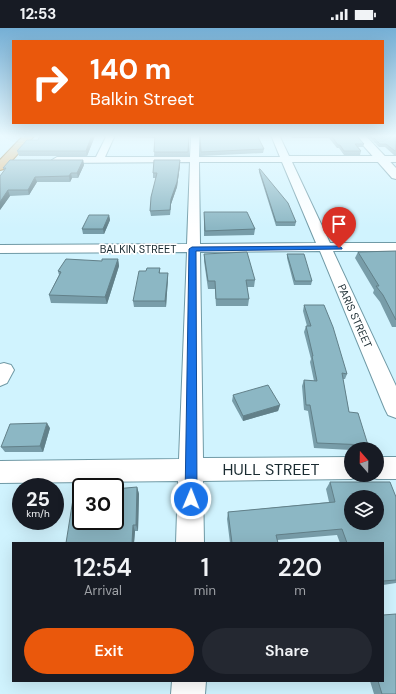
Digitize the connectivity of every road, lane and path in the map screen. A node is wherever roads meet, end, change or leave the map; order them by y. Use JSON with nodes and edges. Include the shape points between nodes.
{"nodes":[{"id":1,"x":194,"y":166,"type":"edge"},
{"id":2,"x":288,"y":166,"type":"edge"},
{"id":3,"x":389,"y":166,"type":"edge"},
{"id":4,"x":396,"y":174,"type":"edge"},
{"id":5,"x":325,"y":248,"type":"junction"},
{"id":6,"x":396,"y":248,"type":"edge"},
{"id":7,"x":0,"y":249,"type":"edge"},
{"id":8,"x":192,"y":249,"type":"junction"},
{"id":9,"x":396,"y":409,"type":"edge"},
{"id":10,"x":344,"y":468,"type":"edge"},
{"id":11,"x":384,"y":468,"type":"edge"},
{"id":12,"x":396,"y":468,"type":"edge"},
{"id":13,"x":191,"y":469,"type":"junction"},
{"id":14,"x":0,"y":472,"type":"edge"},
{"id":15,"x":190,"y":542,"type":"edge"},
{"id":16,"x":188,"y":682,"type":"edge"},
{"id":17,"x":188,"y":694,"type":"edge"}],
"edges":[{"from":1,"to":8,"type":"street"},
{"from":2,"to":5,"type":"street","name":"PARIS STREET"},
{"from":3,"to":4,"type":"street"},
{"from":5,"to":6,"type":"street","name":"BALKIN STREET"},
{"from":5,"to":8,"type":"street","name":"BALKIN STREET"},
{"from":5,"to":9,"type":"street","name":"PARIS STREET"},
{"from":7,"to":8,"type":"street","name":"BALKIN STREET"},
{"from":8,"to":13,"type":"street"},
{"from":10,"to":13,"type":"street","name":"HULL STREET"},
{"from":11,"to":12,"type":"street"},
{"from":13,"to":14,"type":"street","name":"HULL STREET"},
{"from":13,"to":15,"type":"street"},
{"from":16,"to":17,"type":"street"}]}
